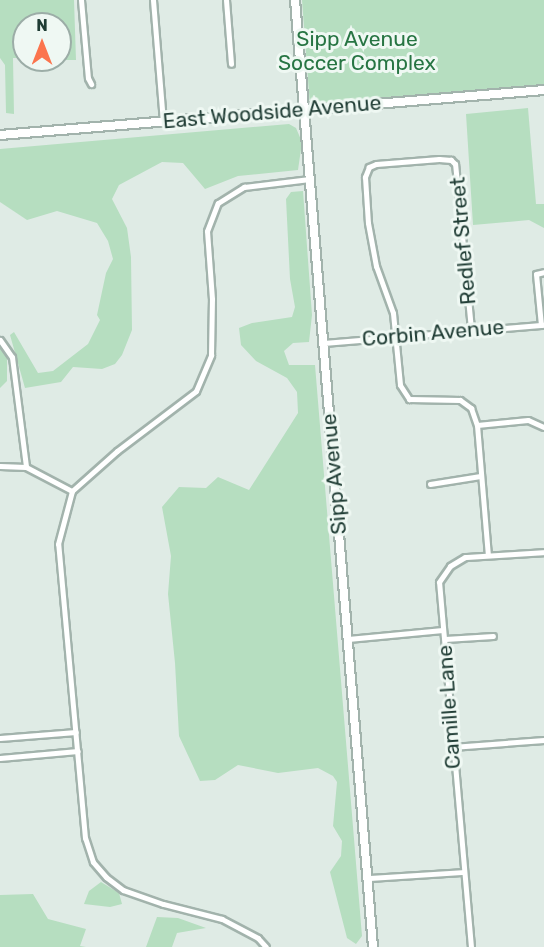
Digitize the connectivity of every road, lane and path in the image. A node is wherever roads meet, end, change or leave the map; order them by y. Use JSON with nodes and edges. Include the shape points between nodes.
{"nodes":[{"id":1,"x":81,"y":0,"type":"edge"},
{"id":2,"x":153,"y":0,"type":"edge"},
{"id":3,"x":226,"y":0,"type":"edge"},
{"id":4,"x":295,"y":0,"type":"edge"},
{"id":5,"x":231,"y":64,"type":"dead end"},
{"id":6,"x":91,"y":84,"type":"dead end"},
{"id":7,"x":544,"y":90,"type":"edge"},
{"id":8,"x":304,"y":110,"type":"junction"},
{"id":9,"x":163,"y":122,"type":"junction"},
{"id":10,"x":0,"y":135,"type":"edge"},
{"id":11,"x":310,"y":179,"type":"junction"},
{"id":12,"x":544,"y":272,"type":"edge"},
{"id":13,"x":543,"y":325,"type":"edge"},
{"id":14,"x":471,"y":329,"type":"junction"},
{"id":15,"x":396,"y":336,"type":"junction"},
{"id":16,"x":0,"y":340,"type":"edge"},
{"id":17,"x":323,"y":343,"type":"junction"},
{"id":18,"x":477,"y":425,"type":"junction"},
{"id":19,"x":544,"y":427,"type":"edge"},
{"id":20,"x":0,"y":466,"type":"edge"},
{"id":21,"x":26,"y":467,"type":"junction"},
{"id":22,"x":480,"y":476,"type":"junction"},
{"id":23,"x":430,"y":484,"type":"dead end"},
{"id":24,"x":72,"y":491,"type":"junction"},
{"id":25,"x":544,"y":552,"type":"edge"},
{"id":26,"x":488,"y":555,"type":"junction"},
{"id":27,"x":443,"y":630,"type":"junction"},
{"id":28,"x":493,"y":636,"type":"dead end"},
{"id":29,"x":348,"y":639,"type":"junction"},
{"id":30,"x":445,"y":639,"type":"junction"},
{"id":31,"x":76,"y":732,"type":"junction"},
{"id":32,"x":0,"y":738,"type":"edge"},
{"id":33,"x":544,"y":740,"type":"edge"},
{"id":34,"x":452,"y":747,"type":"junction"},
{"id":35,"x":78,"y":751,"type":"junction"},
{"id":36,"x":0,"y":758,"type":"edge"},
{"id":37,"x":463,"y":872,"type":"junction"},
{"id":38,"x":368,"y":878,"type":"junction"},
{"id":39,"x":266,"y":947,"type":"edge"},
{"id":40,"x":373,"y":947,"type":"edge"},
{"id":41,"x":471,"y":947,"type":"edge"}],
"edges":[{"from":1,"to":6,"type":"street"},
{"from":2,"to":9,"type":"street"},
{"from":3,"to":5,"type":"street"},
{"from":4,"to":8,"type":"street","name":"Sipp Avenue"},
{"from":7,"to":8,"type":"street","name":"East Woodside Avenue"},
{"from":8,"to":9,"type":"street","name":"East Woodside Avenue"},
{"from":8,"to":11,"type":"street","name":"Sipp Avenue"},
{"from":9,"to":10,"type":"street","name":"East Woodside Avenue"},
{"from":11,"to":17,"type":"street","name":"Sipp Avenue"},
{"from":11,"to":24,"type":"street","via":[[244,187],[218,203],[207,231],[211,355],[196,391]]},
{"from":12,"to":13,"type":"street","via":[[536,274]]},
{"from":13,"to":14,"type":"street","name":"Corbin Avenue"},
{"from":14,"to":15,"type":"street","name":"Corbin Avenue"},
{"from":14,"to":15,"type":"street","name":"Redlef Street","via":[[455,164],[445,159],[376,164],[369,167],[365,177],[368,223]]},
{"from":15,"to":17,"type":"street","name":"Corbin Avenue"},
{"from":15,"to":18,"type":"street","via":[[403,392],[409,399],[466,402]]},
{"from":16,"to":21,"type":"street","via":[[12,357]]},
{"from":17,"to":29,"type":"street","name":"Sipp Avenue"},
{"from":18,"to":19,"type":"street","via":[[528,420]]},
{"from":18,"to":22,"type":"street"},
{"from":20,"to":21,"type":"street"},
{"from":21,"to":24,"type":"street"},
{"from":22,"to":23,"type":"street"},
{"from":22,"to":26,"type":"street"},
{"from":24,"to":31,"type":"street","via":[[58,544]]},
{"from":25,"to":26,"type":"street","name":"Camille Lane"},
{"from":26,"to":27,"type":"street","name":"Camille Lane","via":[[465,557],[444,572],[439,582]]},
{"from":27,"to":29,"type":"street"},
{"from":27,"to":30,"type":"street","name":"Camille Lane"},
{"from":28,"to":30,"type":"street"},
{"from":29,"to":38,"type":"street","name":"Sipp Avenue"},
{"from":30,"to":34,"type":"street","name":"Camille Lane"},
{"from":31,"to":32,"type":"street"},
{"from":31,"to":35,"type":"street"},
{"from":33,"to":34,"type":"street"},
{"from":34,"to":37,"type":"street","name":"Camille Lane"},
{"from":35,"to":36,"type":"street"},
{"from":35,"to":39,"type":"street","via":[[85,838],[93,862],[106,878],[123,890],[222,919],[258,938]]},
{"from":37,"to":38,"type":"street"},
{"from":37,"to":41,"type":"street","name":"Camille Lane"},
{"from":38,"to":40,"type":"street","name":"Sipp Avenue"}]}
